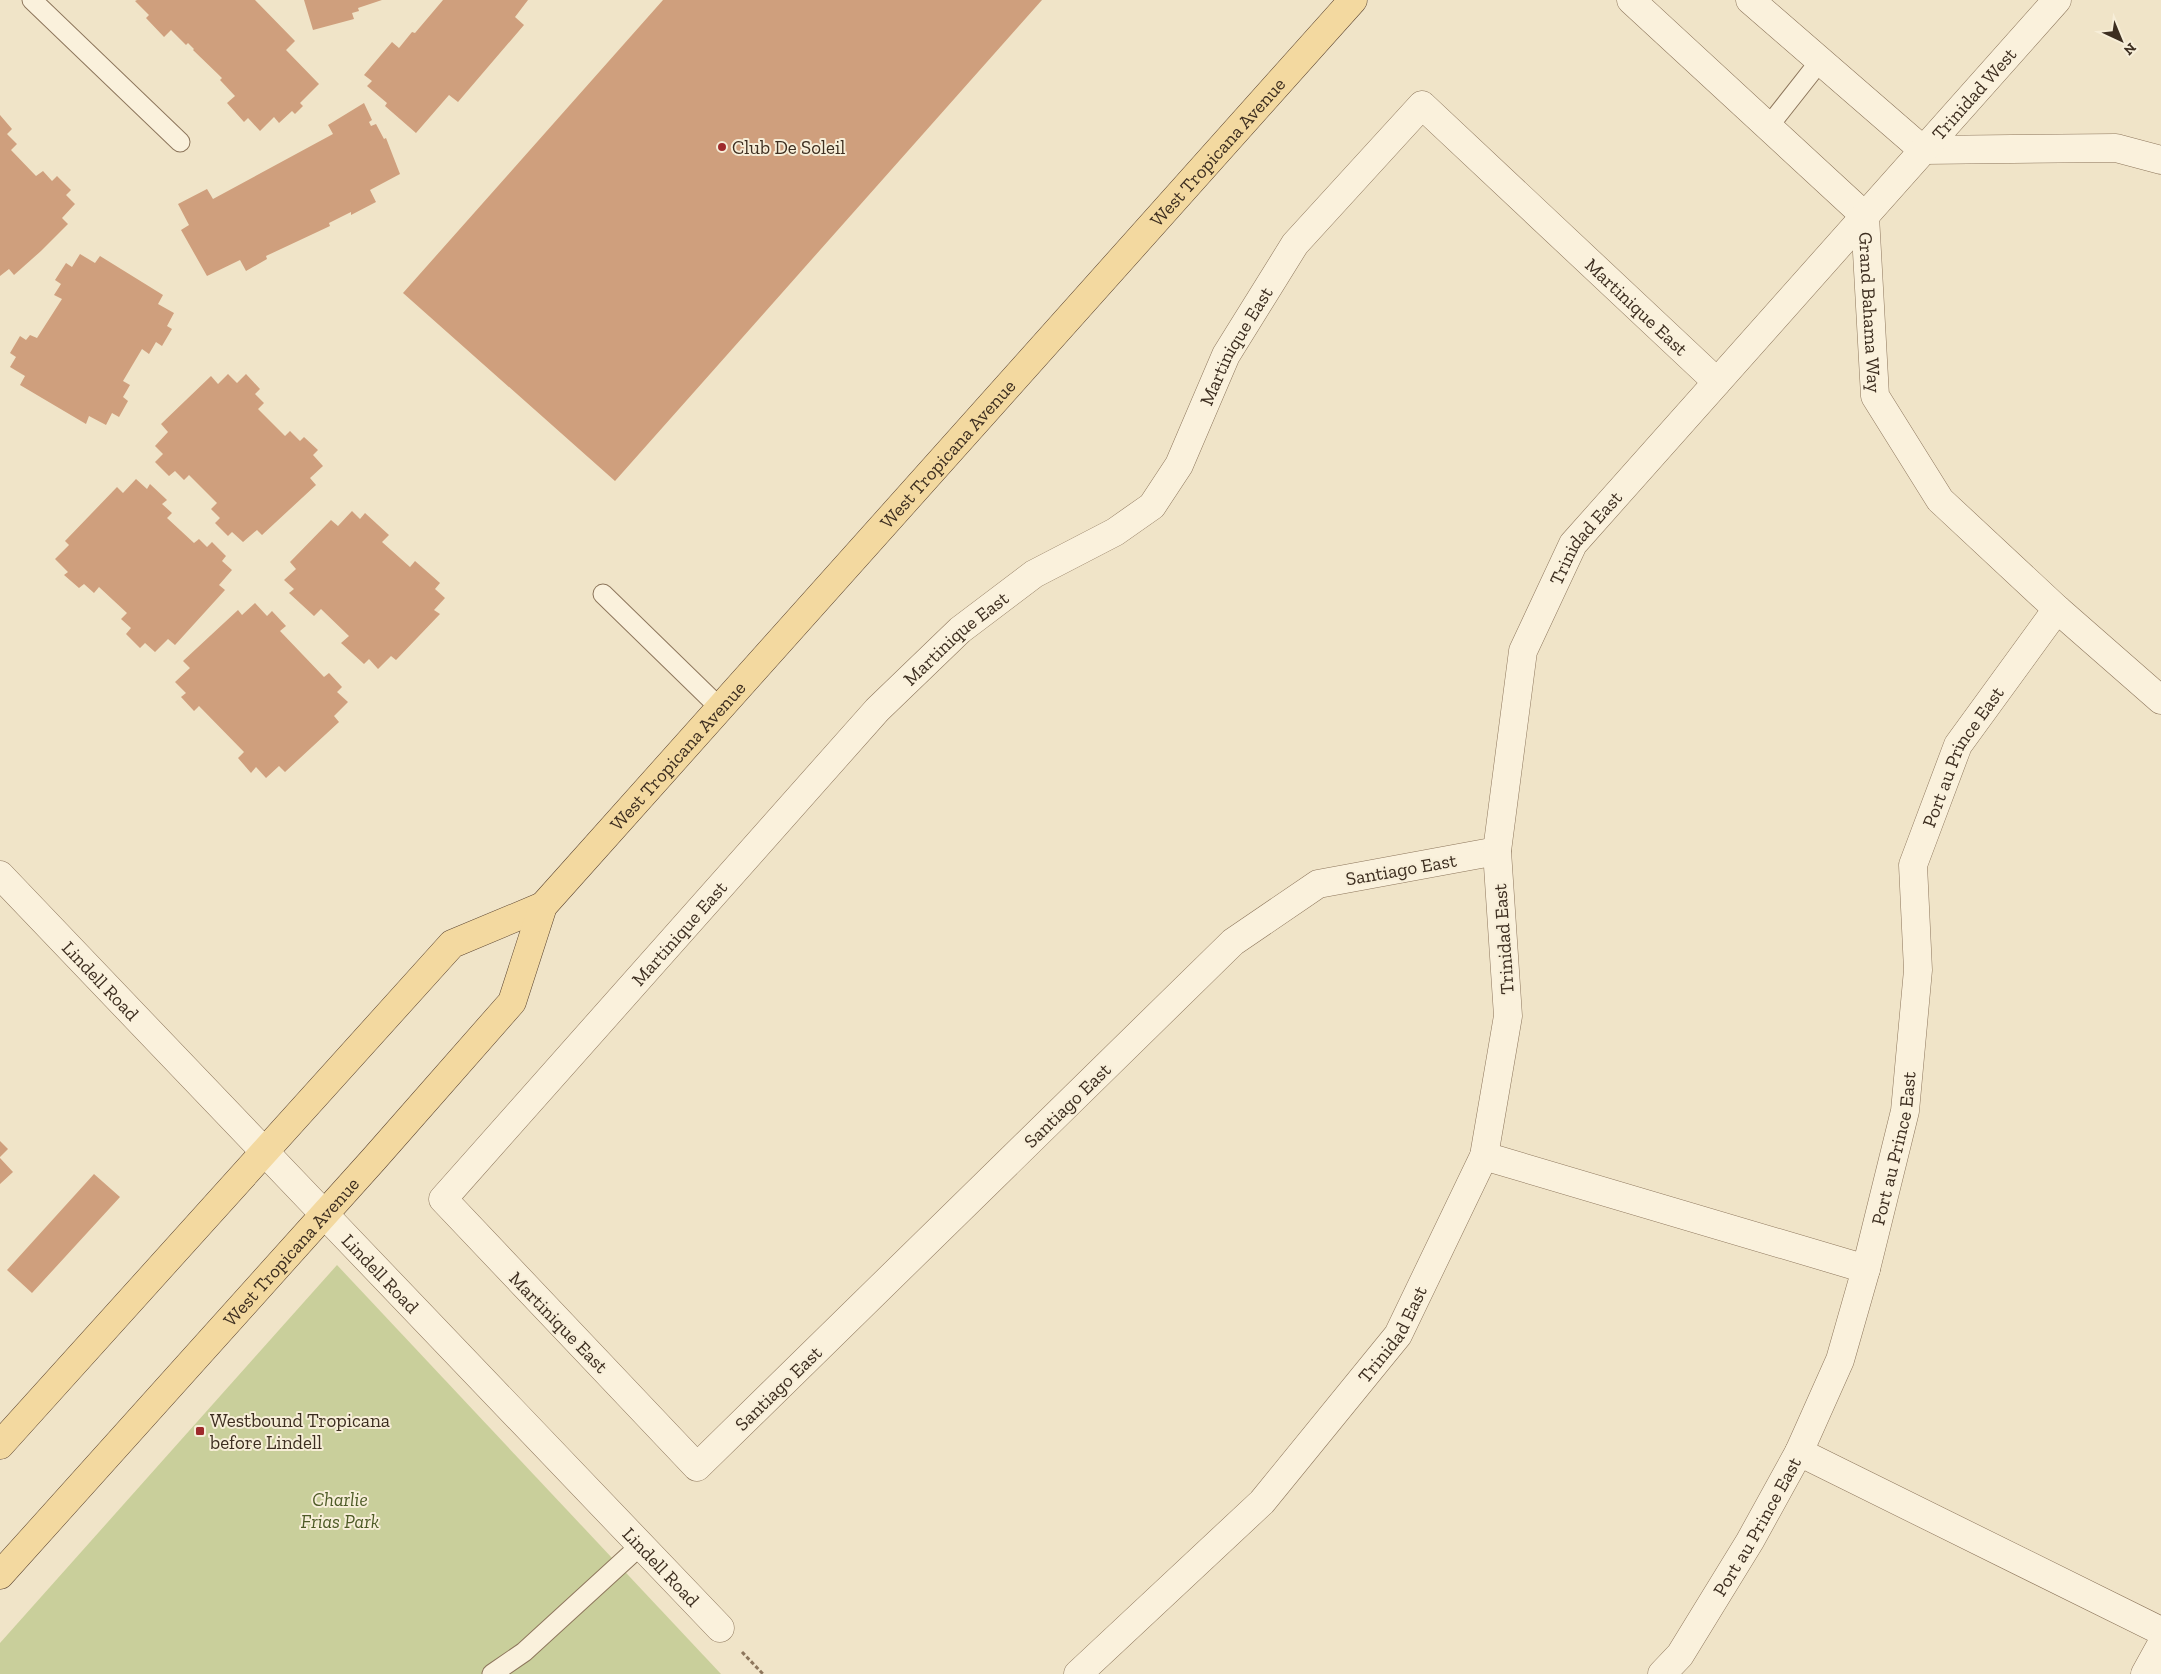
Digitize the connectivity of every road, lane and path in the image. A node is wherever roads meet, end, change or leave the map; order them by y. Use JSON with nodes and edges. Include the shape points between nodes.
{"nodes":[{"id":1,"x":32,"y":0,"type":"edge"},
{"id":2,"x":1352,"y":0,"type":"edge"},
{"id":3,"x":1631,"y":0,"type":"edge"},
{"id":4,"x":1750,"y":0,"type":"edge"},
{"id":5,"x":2057,"y":0,"type":"edge"},
{"id":6,"x":1820,"y":61,"type":"junction"},
{"id":7,"x":1768,"y":126,"type":"junction"},
{"id":8,"x":180,"y":142,"type":"dead end"},
{"id":9,"x":1923,"y":150,"type":"junction"},
{"id":10,"x":2161,"y":160,"type":"edge"},
{"id":11,"x":1890,"y":187,"type":"joint"},
{"id":12,"x":1865,"y":216,"type":"junction"},
{"id":13,"x":1717,"y":382,"type":"junction"},
{"id":14,"x":603,"y":594,"type":"dead end"},
{"id":15,"x":2057,"y":609,"type":"junction"},
{"id":16,"x":2161,"y":700,"type":"edge"},
{"id":17,"x":720,"y":708,"type":"junction"},
{"id":18,"x":1497,"y":851,"type":"junction"},
{"id":19,"x":0,"y":876,"type":"edge"},
{"id":20,"x":543,"y":906,"type":"junction"},
{"id":21,"x":264,"y":1152,"type":"junction"},
{"id":22,"x":1484,"y":1156,"type":"junction"},
{"id":23,"x":324,"y":1214,"type":"junction"},
{"id":24,"x":1866,"y":1269,"type":"junction"},
{"id":25,"x":0,"y":1445,"type":"edge"},
{"id":26,"x":1799,"y":1452,"type":"junction"},
{"id":27,"x":697,"y":1467,"type":"joint"},
{"id":28,"x":640,"y":1545,"type":"junction"},
{"id":29,"x":0,"y":1575,"type":"edge"},
{"id":30,"x":720,"y":1628,"type":"dead end"},
{"id":31,"x":2161,"y":1631,"type":"edge"},
{"id":32,"x":2161,"y":1646,"type":"edge"},
{"id":33,"x":492,"y":1674,"type":"edge"},
{"id":34,"x":1078,"y":1674,"type":"edge"},
{"id":35,"x":1662,"y":1674,"type":"edge"},
{"id":36,"x":2146,"y":1674,"type":"edge"}],
"edges":[{"from":1,"to":8,"type":"lane"},
{"from":2,"to":17,"type":"main road","name":"West Tropicana Avenue"},
{"from":3,"to":7,"type":"street","name":"Grand Bahama Way"},
{"from":4,"to":6,"type":"street"},
{"from":5,"to":9,"type":"street","name":"Trinidad West"},
{"from":6,"to":7,"type":"lane"},
{"from":6,"to":9,"type":"street"},
{"from":7,"to":12,"type":"street","name":"Grand Bahama Way"},
{"from":9,"to":10,"type":"street","via":[[2116,148]]},
{"from":9,"to":11,"type":"street","name":"Trinidad West"},
{"from":11,"to":12,"type":"street","name":"Trinidad East"},
{"from":12,"to":13,"type":"street","name":"Trinidad East"},
{"from":12,"to":15,"type":"street","name":"Grand Bahama Way","via":[[1875,396],[1940,500]]},
{"from":13,"to":18,"type":"street","name":"Trinidad East","via":[[1573,544],[1523,651]]},
{"from":13,"to":27,"type":"street","name":"Martinique East","via":[[1422,105],[1295,244],[1226,354],[1179,465],[1152,506],[1115,532],[1034,574],[960,630],[884,704],[443,1199]]},
{"from":14,"to":17,"type":"lane"},
{"from":15,"to":16,"type":"street","name":"Grand Bahama Way"},
{"from":15,"to":24,"type":"street","name":"Port au Prince East","via":[[1958,745],[1913,865],[1918,970],[1905,1111]]},
{"from":17,"to":20,"type":"main road","name":"West Tropicana Avenue"},
{"from":18,"to":22,"type":"street","name":"Trinidad East","via":[[1508,1016]]},
{"from":18,"to":27,"type":"street","name":"Santiago East","via":[[1318,884],[1233,942]]},
{"from":19,"to":21,"type":"street","name":"Lindell Road"},
{"from":20,"to":21,"type":"main road","name":"West Tropicana Avenue","via":[[452,944]]},
{"from":20,"to":23,"type":"main road","name":"West Tropicana Avenue","via":[[512,1002]]},
{"from":21,"to":23,"type":"street","name":"Lindell Road"},
{"from":21,"to":25,"type":"main road","name":"West Tropicana Avenue"},
{"from":22,"to":24,"type":"street"},
{"from":22,"to":34,"type":"street","name":"Trinidad East","via":[[1398,1335],[1262,1502]]},
{"from":23,"to":28,"type":"street","name":"Lindell Road"},
{"from":23,"to":29,"type":"main road","name":"West Tropicana Avenue"},
{"from":24,"to":26,"type":"street","name":"Port au Prince East","via":[[1840,1360]]},
{"from":26,"to":31,"type":"street"},
{"from":26,"to":35,"type":"street","name":"Port au Prince East","via":[[1750,1541],[1685,1647]]},
{"from":28,"to":30,"type":"street","name":"Lindell Road"},
{"from":28,"to":33,"type":"lane","via":[[524,1652]]},
{"from":32,"to":36,"type":"street"}]}
